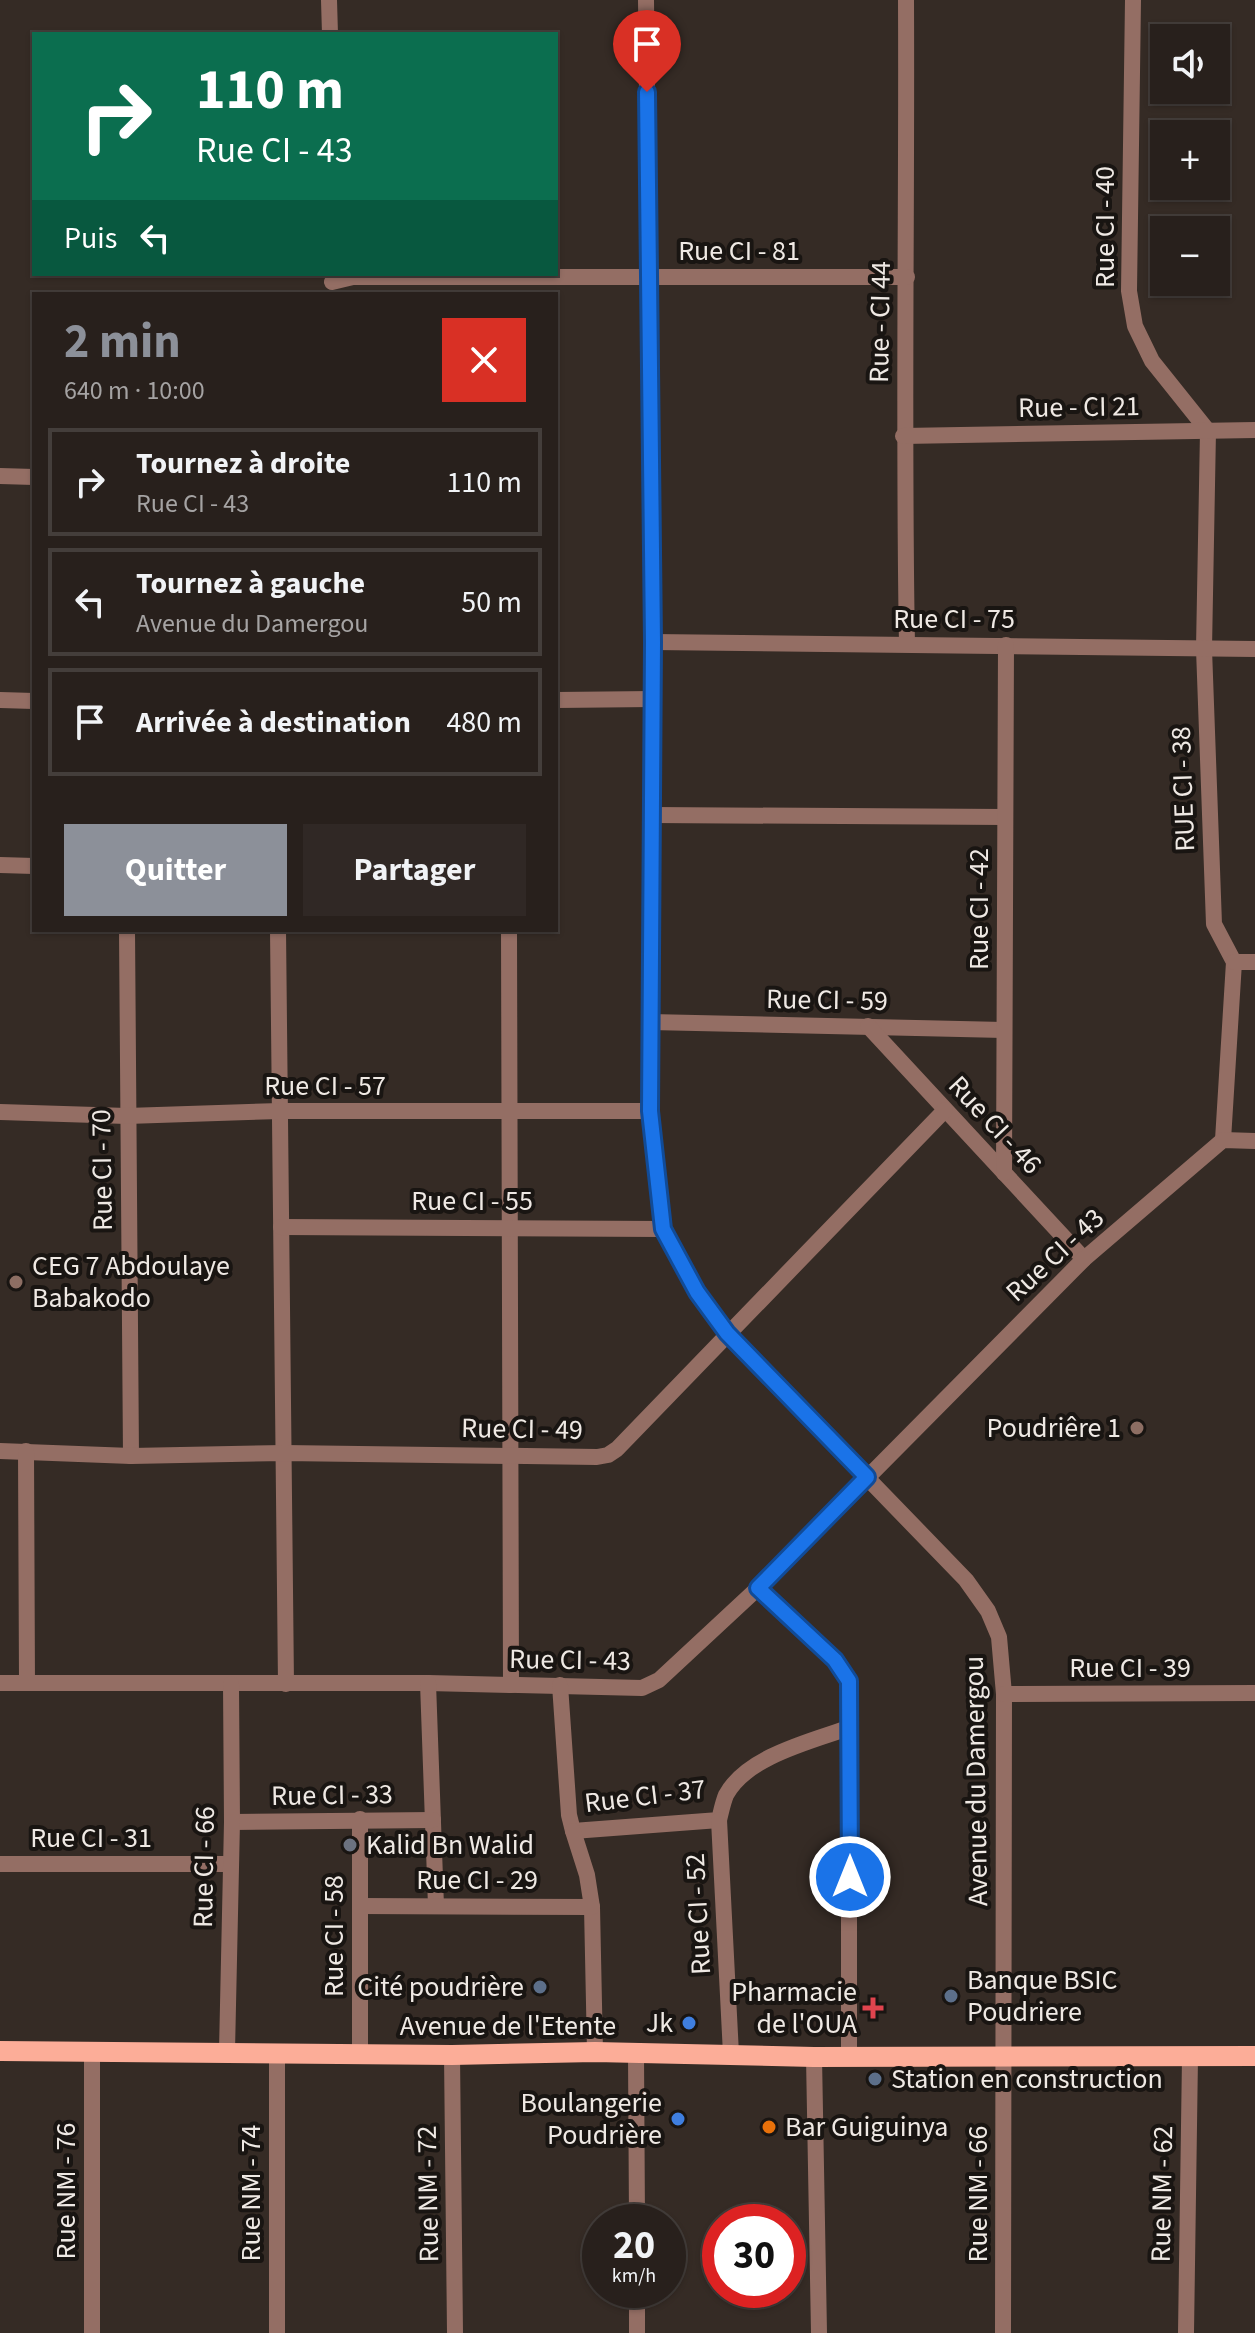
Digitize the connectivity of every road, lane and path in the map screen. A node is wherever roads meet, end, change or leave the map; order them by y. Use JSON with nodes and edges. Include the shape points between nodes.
{"nodes":[{"id":1,"x":329,"y":0,"type":"edge"},
{"id":2,"x":646,"y":0,"type":"edge"},
{"id":3,"x":906,"y":0,"type":"edge"},
{"id":4,"x":1133,"y":0,"type":"edge"},
{"id":5,"x":330,"y":32,"type":"edge"},
{"id":6,"x":647,"y":277,"type":"junction"},
{"id":7,"x":907,"y":277,"type":"junction"},
{"id":8,"x":328,"y":283,"type":"edge"},
{"id":9,"x":456,"y":286,"type":"edge"},
{"id":10,"x":1255,"y":430,"type":"edge"},
{"id":11,"x":1208,"y":431,"type":"junction"},
{"id":12,"x":903,"y":436,"type":"junction"},
{"id":13,"x":0,"y":476,"type":"edge"},
{"id":14,"x":32,"y":477,"type":"edge"},
{"id":15,"x":653,"y":642,"type":"junction"},
{"id":16,"x":907,"y":644,"type":"junction"},
{"id":17,"x":1006,"y":645,"type":"junction"},
{"id":18,"x":1204,"y":649,"type":"junction"},
{"id":19,"x":1255,"y":649,"type":"edge"},
{"id":20,"x":653,"y":699,"type":"junction"},
{"id":21,"x":0,"y":700,"type":"edge"},
{"id":22,"x":558,"y":700,"type":"edge"},
{"id":23,"x":32,"y":701,"type":"edge"},
{"id":24,"x":652,"y":815,"type":"junction"},
{"id":25,"x":1005,"y":817,"type":"junction"},
{"id":26,"x":0,"y":865,"type":"edge"},
{"id":27,"x":32,"y":866,"type":"edge"},
{"id":28,"x":127,"y":932,"type":"edge"},
{"id":29,"x":278,"y":932,"type":"edge"},
{"id":30,"x":509,"y":932,"type":"edge"},
{"id":31,"x":1234,"y":962,"type":"junction"},
{"id":32,"x":1255,"y":962,"type":"edge"},
{"id":33,"x":650,"y":1022,"type":"junction"},
{"id":34,"x":868,"y":1026,"type":"junction"},
{"id":35,"x":1004,"y":1030,"type":"junction"},
{"id":36,"x":945,"y":1110,"type":"junction"},
{"id":37,"x":280,"y":1111,"type":"junction"},
{"id":38,"x":509,"y":1111,"type":"junction"},
{"id":39,"x":650,"y":1111,"type":"junction"},
{"id":40,"x":0,"y":1112,"type":"edge"},
{"id":41,"x":127,"y":1116,"type":"junction"},
{"id":42,"x":1223,"y":1140,"type":"junction"},
{"id":43,"x":1255,"y":1141,"type":"edge"},
{"id":44,"x":1004,"y":1173,"type":"junction"},
{"id":45,"x":510,"y":1226,"type":"junction"},
{"id":46,"x":281,"y":1227,"type":"junction"},
{"id":47,"x":663,"y":1229,"type":"junction"},
{"id":48,"x":1084,"y":1259,"type":"junction"},
{"id":49,"x":727,"y":1333,"type":"junction"},
{"id":50,"x":0,"y":1451,"type":"edge"},
{"id":51,"x":26,"y":1451,"type":"junction"},
{"id":52,"x":284,"y":1453,"type":"junction"},
{"id":53,"x":511,"y":1454,"type":"junction"},
{"id":54,"x":131,"y":1456,"type":"junction"},
{"id":55,"x":867,"y":1477,"type":"junction"},
{"id":56,"x":758,"y":1588,"type":"junction"},
{"id":57,"x":0,"y":1683,"type":"edge"},
{"id":58,"x":27,"y":1683,"type":"junction"},
{"id":59,"x":428,"y":1683,"type":"junction"},
{"id":60,"x":231,"y":1684,"type":"junction"},
{"id":61,"x":286,"y":1684,"type":"junction"},
{"id":62,"x":511,"y":1685,"type":"junction"},
{"id":63,"x":560,"y":1685,"type":"junction"},
{"id":64,"x":1255,"y":1693,"type":"edge"},
{"id":65,"x":1004,"y":1694,"type":"junction"},
{"id":66,"x":851,"y":1727,"type":"junction"},
{"id":67,"x":360,"y":1819,"type":"junction"},
{"id":68,"x":433,"y":1820,"type":"junction"},
{"id":69,"x":719,"y":1820,"type":"junction"},
{"id":70,"x":232,"y":1822,"type":"junction"},
{"id":71,"x":571,"y":1823,"type":"junction"},
{"id":72,"x":0,"y":1864,"type":"edge"},
{"id":73,"x":231,"y":1864,"type":"junction"},
{"id":74,"x":361,"y":1906,"type":"junction"},
{"id":75,"x":436,"y":1906,"type":"junction"},
{"id":76,"x":592,"y":1907,"type":"junction"},
{"id":77,"x":92,"y":2050,"type":"junction"},
{"id":78,"x":0,"y":2051,"type":"edge"},
{"id":79,"x":227,"y":2051,"type":"junction"},
{"id":80,"x":595,"y":2052,"type":"junction"},
{"id":81,"x":360,"y":2053,"type":"junction"},
{"id":82,"x":277,"y":2054,"type":"junction"},
{"id":83,"x":636,"y":2054,"type":"junction"},
{"id":84,"x":731,"y":2054,"type":"junction"},
{"id":85,"x":452,"y":2055,"type":"junction"},
{"id":86,"x":1005,"y":2055,"type":"junction"},
{"id":87,"x":1255,"y":2056,"type":"edge"},
{"id":88,"x":814,"y":2057,"type":"junction"},
{"id":89,"x":849,"y":2057,"type":"junction"},
{"id":90,"x":1190,"y":2057,"type":"junction"},
{"id":91,"x":637,"y":2204,"type":"edge"},
{"id":92,"x":637,"y":2308,"type":"edge"},
{"id":93,"x":92,"y":2333,"type":"edge"},
{"id":94,"x":277,"y":2333,"type":"edge"},
{"id":95,"x":455,"y":2333,"type":"edge"},
{"id":96,"x":637,"y":2333,"type":"edge"},
{"id":97,"x":819,"y":2333,"type":"edge"},
{"id":98,"x":1003,"y":2333,"type":"edge"},
{"id":99,"x":1186,"y":2333,"type":"edge"}],
"edges":[{"from":1,"to":5,"type":"street"},
{"from":2,"to":6,"type":"street","name":"Avenue du Damergou"},
{"from":3,"to":7,"type":"street","name":"Rue - CI 44"},
{"from":4,"to":11,"type":"street","name":"Rue CI - 40","via":[[1129,291],[1135,326],[1152,361]]},
{"from":6,"to":7,"type":"street","name":"Rue CI - 81"},
{"from":6,"to":9,"type":"street","name":"Rue CI - 81"},
{"from":6,"to":15,"type":"street","name":"Avenue du Damergou"},
{"from":7,"to":12,"type":"street","name":"Rue - CI 44"},
{"from":8,"to":9,"type":"street","name":"Rue CI - 81","via":[[353,277]]},
{"from":10,"to":11,"type":"street","name":"Rue - CI 21"},
{"from":11,"to":12,"type":"street","name":"Rue - CI 21"},
{"from":11,"to":18,"type":"street","name":"RUE CI - 38"},
{"from":12,"to":16,"type":"street","name":"Rue - CI 44"},
{"from":13,"to":14,"type":"street"},
{"from":15,"to":16,"type":"street","name":"Rue CI - 75"},
{"from":15,"to":20,"type":"street","name":"Avenue du Damergou"},
{"from":16,"to":17,"type":"street","name":"Rue CI - 75"},
{"from":17,"to":18,"type":"street","name":"Rue CI - 75"},
{"from":17,"to":25,"type":"street","name":"Rue CI - 42"},
{"from":18,"to":19,"type":"street","name":"Rue CI - 75"},
{"from":18,"to":31,"type":"street","name":"RUE CI - 38","via":[[1214,924]]},
{"from":20,"to":22,"type":"street"},
{"from":20,"to":24,"type":"street","name":"Avenue du Damergou"},
{"from":21,"to":23,"type":"street"},
{"from":24,"to":25,"type":"street"},
{"from":24,"to":33,"type":"street","name":"Avenue du Damergou"},
{"from":25,"to":35,"type":"street","name":"Rue CI - 42"},
{"from":26,"to":27,"type":"street"},
{"from":28,"to":41,"type":"street","name":"Rue CI - 70"},
{"from":29,"to":37,"type":"street"},
{"from":30,"to":38,"type":"street"},
{"from":31,"to":32,"type":"street"},
{"from":31,"to":42,"type":"street"},
{"from":33,"to":34,"type":"street","name":"Rue CI - 59"},
{"from":33,"to":39,"type":"street","name":"Avenue du Damergou"},
{"from":34,"to":35,"type":"street","name":"Rue CI - 59"},
{"from":34,"to":36,"type":"street","name":"Rue CI - 46"},
{"from":35,"to":44,"type":"street","name":"Rue CI - 42"},
{"from":36,"to":44,"type":"street","name":"Rue CI - 46"},
{"from":36,"to":49,"type":"street","name":"Rue CI - 49"},
{"from":37,"to":38,"type":"street","name":"Rue CI - 57"},
{"from":37,"to":41,"type":"street","name":"Rue CI - 57"},
{"from":37,"to":46,"type":"street"},
{"from":38,"to":39,"type":"street","name":"Rue CI - 57"},
{"from":38,"to":45,"type":"street"},
{"from":39,"to":47,"type":"street","name":"Avenue du Damergou"},
{"from":40,"to":41,"type":"street","name":"Rue CI - 57"},
{"from":41,"to":54,"type":"street","name":"Rue CI - 70"},
{"from":42,"to":43,"type":"street"},
{"from":42,"to":48,"type":"street","name":"Rue CI - 43"},
{"from":44,"to":48,"type":"street","name":"Rue CI - 46"},
{"from":45,"to":46,"type":"street","name":"Rue CI - 55"},
{"from":45,"to":47,"type":"street","name":"Rue CI - 55"},
{"from":45,"to":53,"type":"street"},
{"from":46,"to":52,"type":"street"},
{"from":47,"to":49,"type":"street","name":"Avenue du Damergou","via":[[697,1292]]},
{"from":48,"to":55,"type":"street","name":"Rue CI - 43"},
{"from":49,"to":53,"type":"street","name":"Rue CI - 49","via":[[608,1455]]},
{"from":49,"to":55,"type":"street","name":"Avenue du Damergou"},
{"from":50,"to":51,"type":"street","name":"Rue CI - 49"},
{"from":51,"to":54,"type":"street","name":"Rue CI - 49"},
{"from":51,"to":58,"type":"street"},
{"from":52,"to":53,"type":"street","name":"Rue CI - 49"},
{"from":52,"to":54,"type":"street","name":"Rue CI - 49"},
{"from":52,"to":61,"type":"street"},
{"from":53,"to":62,"type":"street"},
{"from":55,"to":56,"type":"street","name":"Rue CI - 43"},
{"from":55,"to":65,"type":"street","name":"Avenue du Damergou","via":[[966,1580],[988,1611],[999,1637]]},
{"from":56,"to":63,"type":"street","name":"Rue CI - 43","via":[[651,1686]]},
{"from":56,"to":66,"type":"street","via":[[845,1672]]},
{"from":57,"to":58,"type":"street","name":"Rue CI - 43"},
{"from":58,"to":60,"type":"street","name":"Rue CI - 43"},
{"from":59,"to":61,"type":"street","name":"Rue CI - 43"},
{"from":59,"to":62,"type":"street","name":"Rue CI - 43"},
{"from":59,"to":68,"type":"street"},
{"from":60,"to":61,"type":"street","name":"Rue CI - 43"},
{"from":60,"to":70,"type":"street","name":"Rue CI - 66"},
{"from":62,"to":63,"type":"street","name":"Rue CI - 43"},
{"from":63,"to":71,"type":"street"},
{"from":64,"to":65,"type":"street","name":"Rue CI - 39"},
{"from":65,"to":86,"type":"street","name":"Avenue du Damergou"},
{"from":66,"to":69,"type":"street","name":"Rue CI - 37","via":[[790,1748],[756,1767],[726,1796]]},
{"from":66,"to":89,"type":"street"},
{"from":67,"to":68,"type":"street","name":"Rue CI - 33"},
{"from":67,"to":70,"type":"street","name":"Rue CI - 33"},
{"from":67,"to":74,"type":"street","name":"Rue CI - 58"},
{"from":68,"to":75,"type":"street"},
{"from":69,"to":71,"type":"street","name":"Rue CI - 37"},
{"from":69,"to":84,"type":"street","name":"Rue CI - 52"},
{"from":70,"to":73,"type":"street","name":"Rue CI - 66"},
{"from":71,"to":76,"type":"street"},
{"from":72,"to":73,"type":"street","name":"Rue CI - 31"},
{"from":73,"to":79,"type":"street","name":"Rue CI - 66"},
{"from":74,"to":75,"type":"street","name":"Rue CI - 29"},
{"from":74,"to":81,"type":"street","name":"Rue CI - 58"},
{"from":75,"to":76,"type":"street","name":"Rue CI - 29"},
{"from":76,"to":80,"type":"street"},
{"from":77,"to":78,"type":"main road","name":"Avenue de l'Etente"},
{"from":77,"to":79,"type":"main road","name":"Avenue de l'Etente"},
{"from":77,"to":93,"type":"street","name":"Rue NM - 76"},
{"from":79,"to":82,"type":"main road","name":"Avenue de l'Etente"},
{"from":80,"to":83,"type":"main road","name":"Avenue de l'Etente"},
{"from":80,"to":85,"type":"main road","name":"Avenue de l'Etente"},
{"from":81,"to":82,"type":"main road","name":"Avenue de l'Etente"},
{"from":81,"to":85,"type":"main road","name":"Avenue de l'Etente"},
{"from":82,"to":94,"type":"street","name":"Rue NM - 74"},
{"from":83,"to":84,"type":"main road","name":"Avenue de l'Etente"},
{"from":83,"to":91,"type":"street"},
{"from":84,"to":88,"type":"main road","name":"Avenue de l'Etente"},
{"from":85,"to":95,"type":"street","name":"Rue NM - 72"},
{"from":86,"to":89,"type":"main road","name":"Avenue de l'Etente"},
{"from":86,"to":90,"type":"main road","name":"Avenue de l'Etente"},
{"from":86,"to":98,"type":"street","name":"Rue NM - 66"},
{"from":87,"to":90,"type":"main road","name":"Avenue de l'Etente"},
{"from":88,"to":89,"type":"main road","name":"Avenue de l'Etente"},
{"from":88,"to":97,"type":"street"},
{"from":90,"to":99,"type":"street","name":"Rue NM - 62"},
{"from":92,"to":96,"type":"street"}]}
